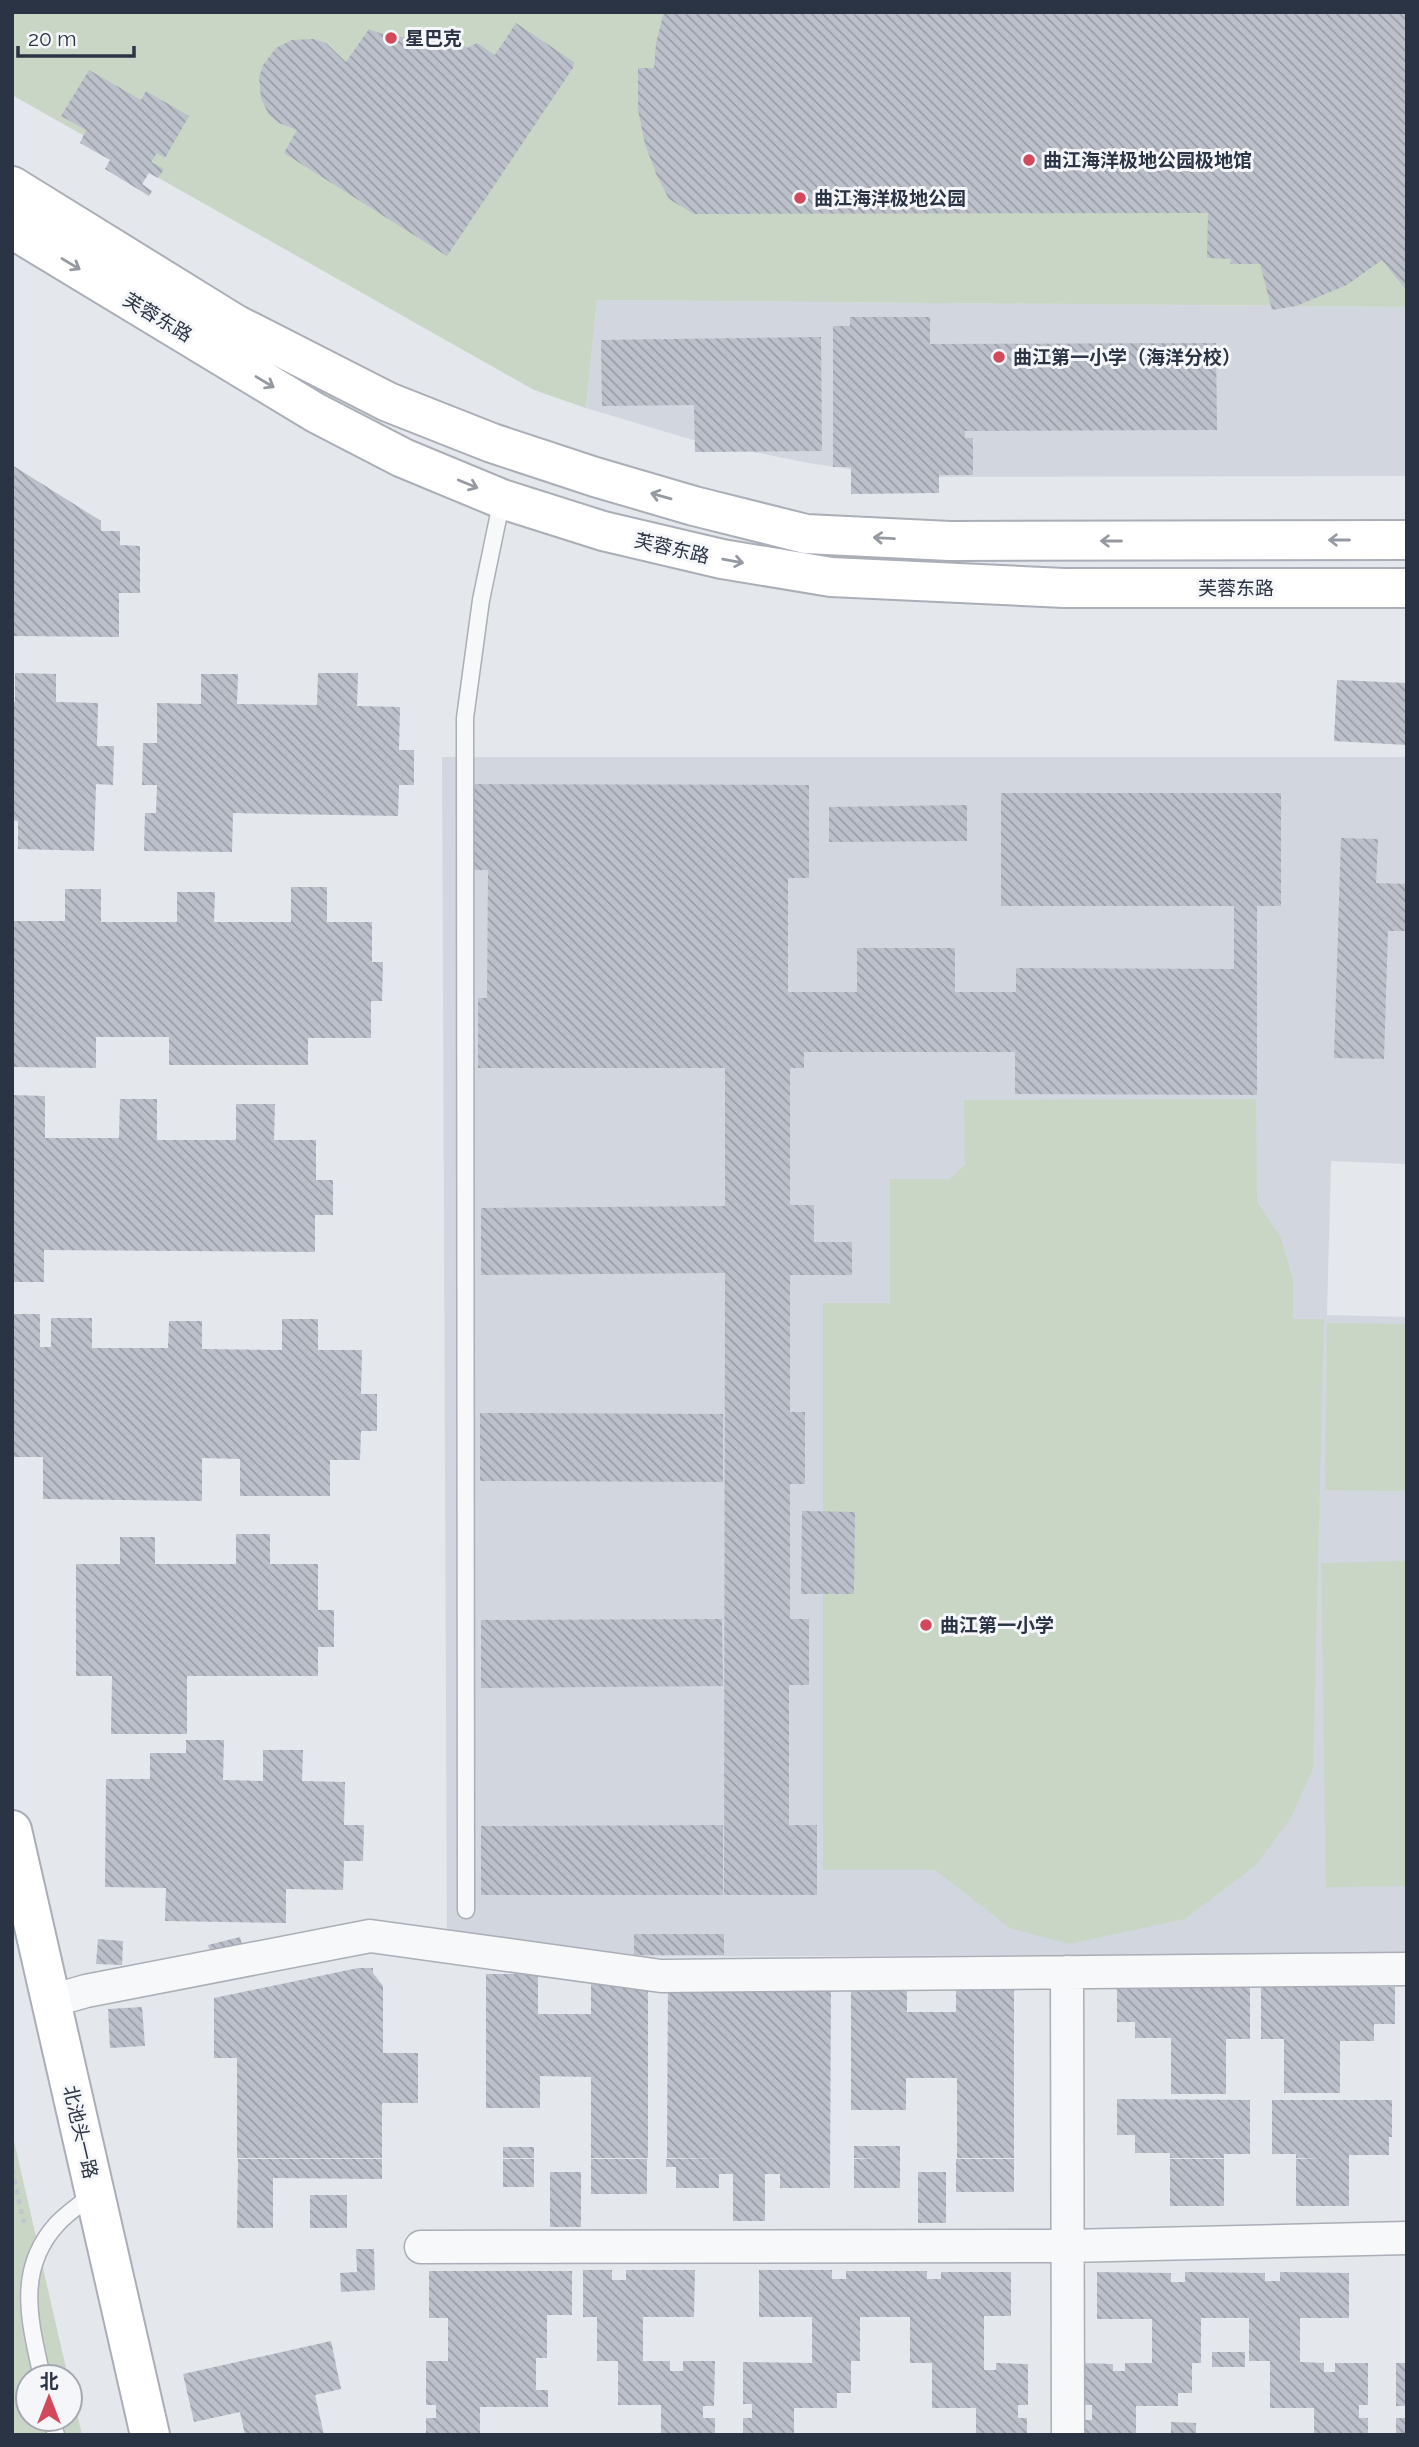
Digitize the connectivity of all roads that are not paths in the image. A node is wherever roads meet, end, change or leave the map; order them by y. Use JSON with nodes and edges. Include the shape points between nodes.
{"nodes":[{"id":1,"x":12,"y":186,"type":"edge"},
{"id":2,"x":12,"y":229,"type":"edge"},
{"id":3,"x":502,"y":499,"type":"junction"},
{"id":4,"x":1407,"y":540,"type":"edge"},
{"id":5,"x":1407,"y":587,"type":"edge"},
{"id":6,"x":12,"y":1830,"type":"edge"},
{"id":7,"x":466,"y":1910,"type":"dead end"},
{"id":8,"x":1407,"y":1969,"type":"edge"},
{"id":9,"x":1067,"y":1972,"type":"junction"},
{"id":10,"x":51,"y":2001,"type":"junction"},
{"id":11,"x":95,"y":2192,"type":"junction"},
{"id":12,"x":1407,"y":2238,"type":"edge"},
{"id":13,"x":1067,"y":2246,"type":"junction"},
{"id":14,"x":421,"y":2247,"type":"dead end"},
{"id":15,"x":39,"y":2363,"type":"edge"},
{"id":16,"x":150,"y":2435,"type":"edge"},
{"id":17,"x":1068,"y":2435,"type":"edge"}],
"edges":[{"from":4,"to":1,"type":"main road","name":"芙蓉东路","one_way":true,"via":[[950,541],[806,534],[595,477],[388,402],[235,324]]},
{"from":2,"to":3,"type":"main road","name":"芙蓉东路","one_way":true,"via":[[316,413],[404,458]]},
{"from":3,"to":5,"type":"main road","name":"芙蓉东路","one_way":true,"via":[[722,559],[831,577],[1064,587]]},
{"from":3,"to":7,"type":"lane","via":[[481,600],[465,718]]},
{"from":6,"to":10,"type":"main road","name":"北池头一路"},
{"from":8,"to":9,"type":"street"},
{"from":9,"to":10,"type":"street","via":[[662,1976],[370,1936]]},
{"from":9,"to":13,"type":"street"},
{"from":10,"to":11,"type":"main road","name":"北池头一路"},
{"from":11,"to":15,"type":"lane","via":[[57,2224],[36,2254],[27,2290]]},
{"from":11,"to":16,"type":"main road","name":"北池头一路"},
{"from":12,"to":13,"type":"street"},
{"from":13,"to":14,"type":"street"},
{"from":13,"to":17,"type":"street"}]}
